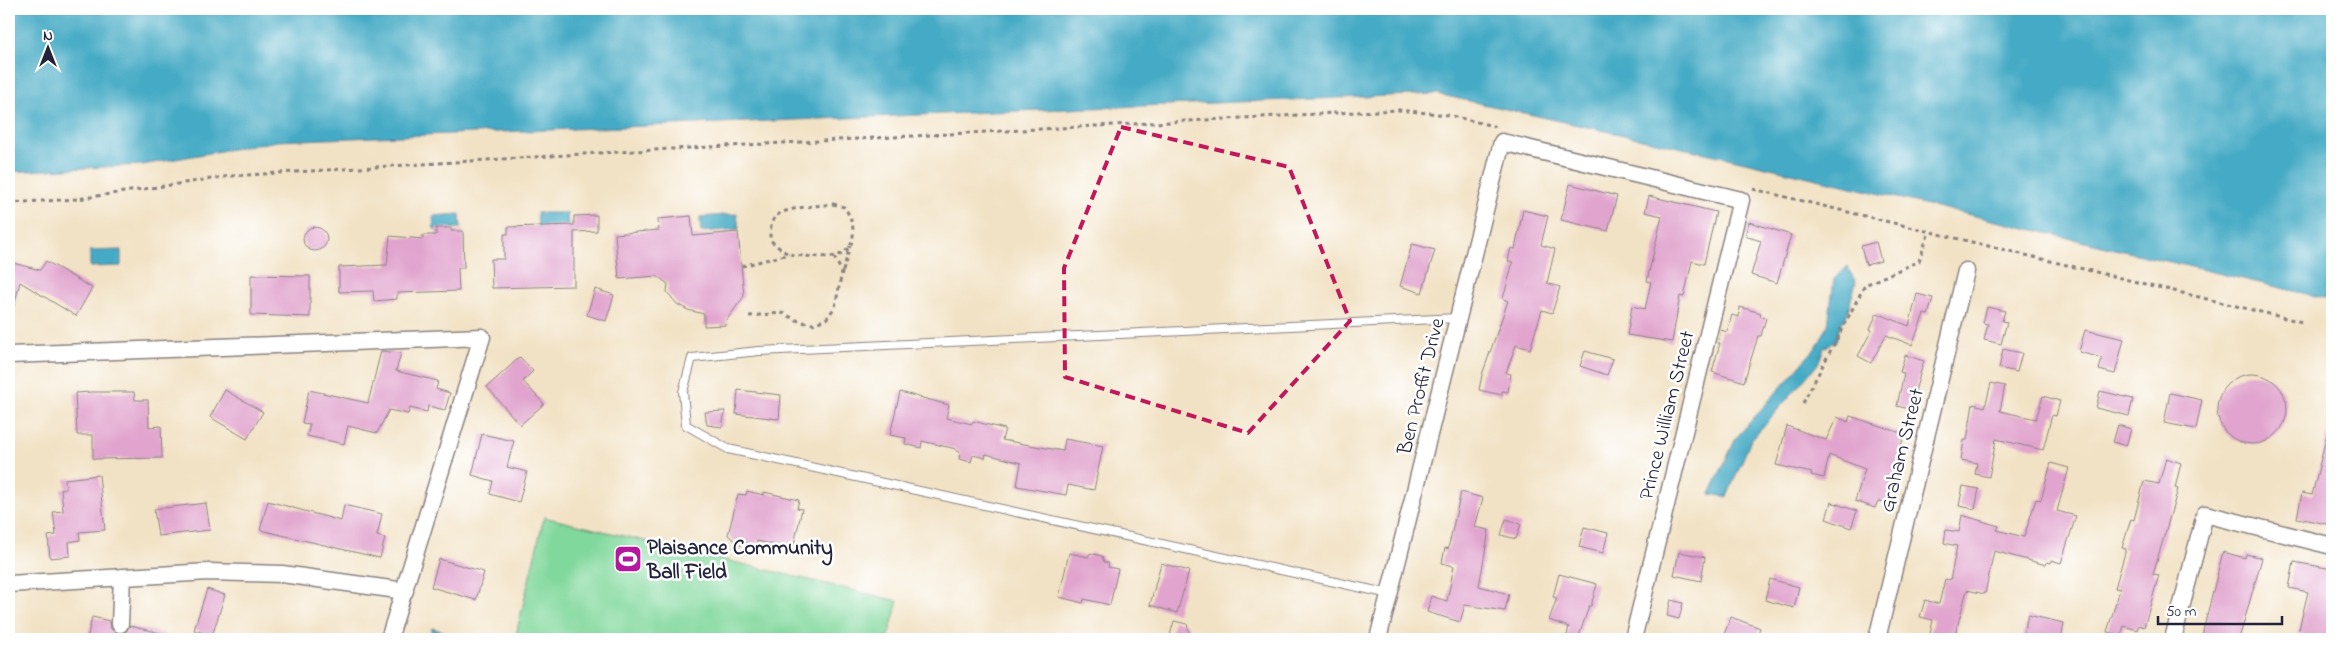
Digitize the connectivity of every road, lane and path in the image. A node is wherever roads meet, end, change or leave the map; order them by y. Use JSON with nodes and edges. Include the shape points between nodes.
{"nodes":[{"id":1,"x":1504,"y":136,"type":"junction"},
{"id":2,"x":1744,"y":194,"type":"junction"},
{"id":3,"x":9,"y":203,"type":"edge"},
{"id":4,"x":1929,"y":232,"type":"junction"},
{"id":5,"x":852,"y":238,"type":"junction"},
{"id":6,"x":790,"y":254,"type":"junction"},
{"id":7,"x":834,"y":257,"type":"junction"},
{"id":8,"x":742,"y":266,"type":"dead end"},
{"id":9,"x":1966,"y":271,"type":"dead end"},
{"id":10,"x":842,"y":272,"type":"junction"},
{"id":11,"x":749,"y":316,"type":"dead end"},
{"id":12,"x":1458,"y":318,"type":"junction"},
{"id":13,"x":2302,"y":322,"type":"dead end"},
{"id":14,"x":9,"y":355,"type":"edge"},
{"id":15,"x":1803,"y":403,"type":"dead end"},
{"id":16,"x":2332,"y":546,"type":"edge"},
{"id":17,"x":122,"y":577,"type":"junction"},
{"id":18,"x":9,"y":584,"type":"edge"},
{"id":19,"x":405,"y":591,"type":"junction"},
{"id":20,"x":1390,"y":594,"type":"junction"},
{"id":21,"x":120,"y":624,"type":"dead end"},
{"id":22,"x":390,"y":639,"type":"edge"},
{"id":23,"x":1378,"y":639,"type":"edge"},
{"id":24,"x":1633,"y":639,"type":"edge"},
{"id":25,"x":1877,"y":639,"type":"edge"},
{"id":26,"x":2173,"y":639,"type":"edge"}],
"edges":[{"from":1,"to":2,"type":"street"},
{"from":1,"to":3,"type":"path","via":[[1448,115],[1399,110],[232,176],[78,199]]},
{"from":1,"to":12,"type":"street","name":"Ben Proffit Drive"},
{"from":2,"to":4,"type":"path"},
{"from":2,"to":24,"type":"street","name":"Prince William Street"},
{"from":4,"to":13,"type":"path"},
{"from":4,"to":15,"type":"path","via":[[1919,260],[1865,285]]},
{"from":5,"to":6,"type":"path","via":[[855,231],[853,223],[844,207],[833,204],[781,212],[773,218],[770,240]]},
{"from":5,"to":7,"type":"path","via":[[842,254]]},
{"from":5,"to":10,"type":"path"},
{"from":6,"to":7,"type":"path"},
{"from":6,"to":8,"type":"path"},
{"from":7,"to":10,"type":"path"},
{"from":9,"to":25,"type":"street","name":"Graham Street"},
{"from":10,"to":11,"type":"path","via":[[835,307],[826,319],[812,324],[782,313]]},
{"from":12,"to":20,"type":"street","name":"Ben Proffit Drive"},
{"from":12,"to":20,"type":"lane","via":[[749,352],[692,358],[683,392],[686,425],[728,449]]},
{"from":14,"to":19,"type":"street","via":[[482,337]]},
{"from":16,"to":26,"type":"street","via":[[2205,514]]},
{"from":17,"to":18,"type":"street"},
{"from":17,"to":19,"type":"street","via":[[208,572],[282,574]]},
{"from":17,"to":21,"type":"street"},
{"from":19,"to":22,"type":"street"},
{"from":20,"to":23,"type":"street","name":"Ben Proffit Drive"}]}
